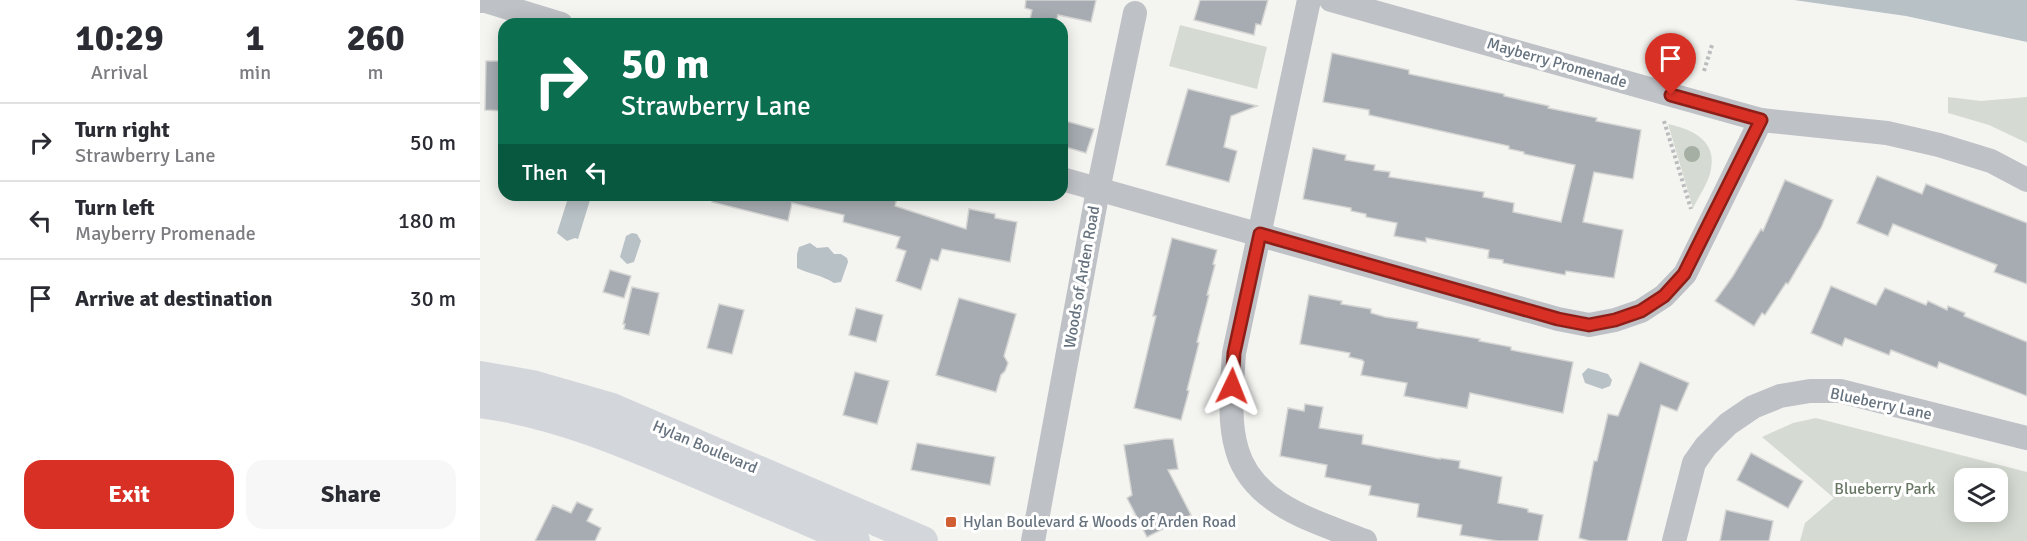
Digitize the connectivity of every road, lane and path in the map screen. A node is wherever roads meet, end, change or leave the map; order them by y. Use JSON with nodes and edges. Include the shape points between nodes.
{"nodes":[{"id":1,"x":1309,"y":0,"type":"edge"},
{"id":2,"x":1331,"y":0,"type":"edge"},
{"id":3,"x":480,"y":1,"type":"edge"},
{"id":4,"x":1135,"y":13,"type":"dead end"},
{"id":5,"x":542,"y":18,"type":"edge"},
{"id":6,"x":1712,"y":45,"type":"dead end"},
{"id":7,"x":1704,"y":71,"type":"dead end"},
{"id":8,"x":1761,"y":120,"type":"junction"},
{"id":9,"x":1664,"y":121,"type":"dead end"},
{"id":10,"x":2027,"y":180,"type":"edge"},
{"id":11,"x":1068,"y":181,"type":"edge"},
{"id":12,"x":1098,"y":190,"type":"junction"},
{"id":13,"x":1693,"y":216,"type":"dead end"},
{"id":14,"x":1260,"y":234,"type":"junction"},
{"id":15,"x":480,"y":376,"type":"edge"},
{"id":16,"x":480,"y":403,"type":"edge"},
{"id":17,"x":2027,"y":438,"type":"edge"},
{"id":18,"x":855,"y":541,"type":"edge"},
{"id":19,"x":923,"y":541,"type":"edge"},
{"id":20,"x":1033,"y":541,"type":"edge"},
{"id":21,"x":1365,"y":541,"type":"edge"},
{"id":22,"x":1674,"y":541,"type":"edge"}],
"edges":[{"from":1,"to":14,"type":"street"},
{"from":2,"to":8,"type":"street","name":"Mayberry Promenade"},
{"from":3,"to":5,"type":"street"},
{"from":4,"to":12,"type":"street","name":"Woods of Arden Road"},
{"from":6,"to":7,"type":"path"},
{"from":8,"to":10,"type":"street","name":"Mayberry Promenade","via":[[1887,133],[1991,160]]},
{"from":8,"to":14,"type":"street","via":[[1684,274],[1664,296],[1641,311],[1615,320],[1589,325],[1558,319]]},
{"from":9,"to":13,"type":"path"},
{"from":11,"to":12,"type":"street"},
{"from":12,"to":14,"type":"street"},
{"from":12,"to":20,"type":"street","name":"Woods of Arden Road"},
{"from":14,"to":21,"type":"street","via":[[1234,353],[1232,403],[1237,451],[1255,482],[1272,498],[1292,512]]},
{"from":15,"to":19,"type":"main road","name":"Hylan Boulevard","via":[[532,385],[612,408]]},
{"from":16,"to":18,"type":"main road","name":"Hylan Boulevard","via":[[527,411],[638,447]]},
{"from":17,"to":22,"type":"street","name":"Blueberry Lane","via":[[1840,391],[1780,396],[1728,424],[1706,446],[1694,463]]}]}
